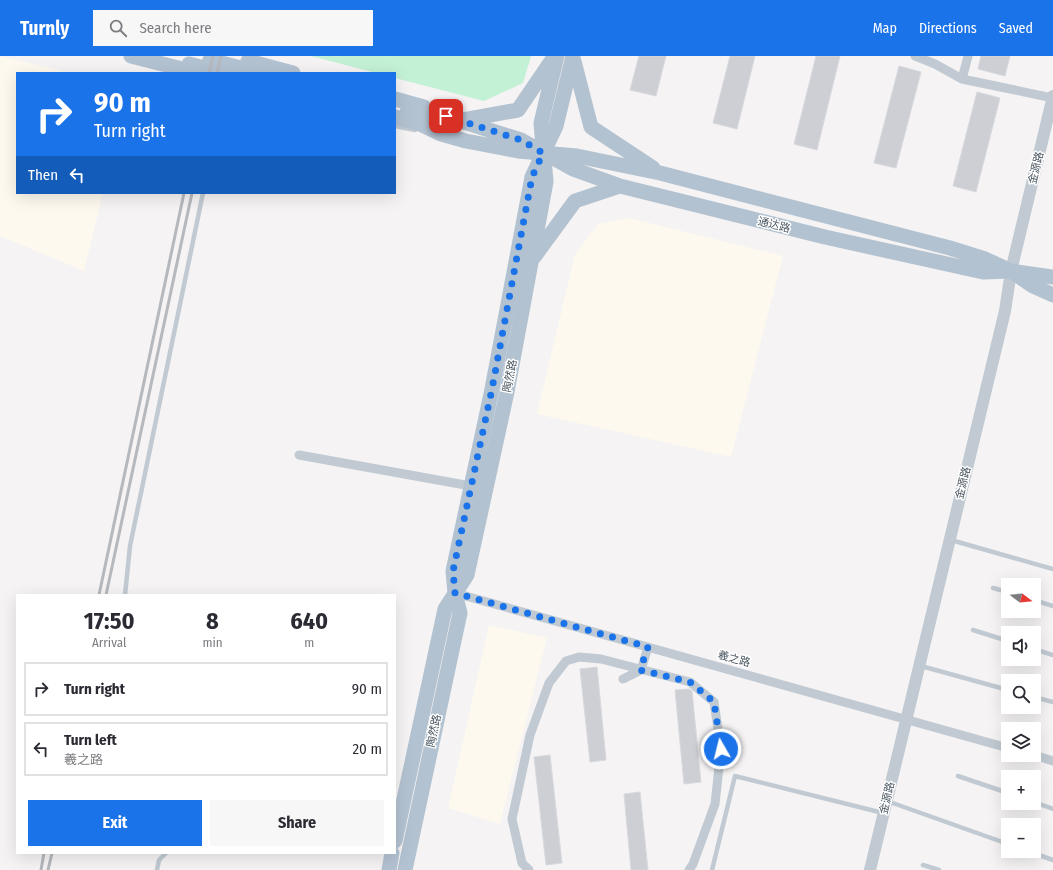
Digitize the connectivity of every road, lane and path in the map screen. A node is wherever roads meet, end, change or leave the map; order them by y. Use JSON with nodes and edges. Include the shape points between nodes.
{"nodes":[{"id":1,"x":131,"y":56,"type":"edge"},
{"id":2,"x":157,"y":56,"type":"edge"},
{"id":3,"x":194,"y":56,"type":"edge"},
{"id":4,"x":228,"y":56,"type":"edge"},
{"id":5,"x":556,"y":56,"type":"edge"},
{"id":6,"x":915,"y":56,"type":"edge"},
{"id":7,"x":968,"y":56,"type":"edge"},
{"id":8,"x":573,"y":57,"type":"edge"},
{"id":9,"x":194,"y":72,"type":"edge"},
{"id":10,"x":219,"y":72,"type":"edge"},
{"id":11,"x":256,"y":72,"type":"edge"},
{"id":12,"x":289,"y":72,"type":"edge"},
{"id":13,"x":962,"y":79,"type":"junction"},
{"id":14,"x":1053,"y":97,"type":"edge"},
{"id":15,"x":396,"y":99,"type":"edge"},
{"id":16,"x":396,"y":108,"type":"edge"},
{"id":17,"x":446,"y":116,"type":"junction"},
{"id":18,"x":396,"y":117,"type":"edge"},
{"id":19,"x":460,"y":120,"type":"junction"},
{"id":20,"x":396,"y":125,"type":"edge"},
{"id":21,"x":441,"y":134,"type":"junction"},
{"id":22,"x":543,"y":153,"type":"junction"},
{"id":23,"x":660,"y":173,"type":"junction"},
{"id":24,"x":620,"y":186,"type":"junction"},
{"id":25,"x":203,"y":194,"type":"edge"},
{"id":26,"x":531,"y":261,"type":"junction"},
{"id":27,"x":1011,"y":271,"type":"junction"},
{"id":28,"x":1053,"y":277,"type":"edge"},
{"id":29,"x":1053,"y":295,"type":"edge"},
{"id":30,"x":299,"y":455,"type":"dead end"},
{"id":31,"x":471,"y":486,"type":"junction"},
{"id":32,"x":949,"y":540,"type":"junction"},
{"id":33,"x":1053,"y":569,"type":"edge"},
{"id":34,"x":994,"y":588,"type":"dead end"},
{"id":35,"x":1001,"y":590,"type":"edge"},
{"id":36,"x":455,"y":593,"type":"junction"},
{"id":37,"x":124,"y":594,"type":"edge"},
{"id":38,"x":1041,"y":602,"type":"edge"},
{"id":39,"x":1053,"y":606,"type":"edge"},
{"id":40,"x":973,"y":630,"type":"dead end"},
{"id":41,"x":1001,"y":639,"type":"edge"},
{"id":42,"x":648,"y":647,"type":"junction"},
{"id":43,"x":1041,"y":651,"type":"edge"},
{"id":44,"x":1053,"y":655,"type":"edge"},
{"id":45,"x":919,"y":665,"type":"junction"},
{"id":46,"x":640,"y":670,"type":"junction"},
{"id":47,"x":623,"y":679,"type":"dead end"},
{"id":48,"x":1001,"y":688,"type":"edge"},
{"id":49,"x":1041,"y":699,"type":"edge"},
{"id":50,"x":1053,"y":702,"type":"edge"},
{"id":51,"x":906,"y":718,"type":"junction"},
{"id":52,"x":1001,"y":746,"type":"edge"},
{"id":53,"x":1041,"y":757,"type":"edge"},
{"id":54,"x":1053,"y":760,"type":"edge"},
{"id":55,"x":958,"y":776,"type":"dead end"},
{"id":56,"x":1001,"y":791,"type":"edge"},
{"id":57,"x":886,"y":800,"type":"junction"},
{"id":58,"x":1041,"y":805,"type":"edge"},
{"id":59,"x":1053,"y":809,"type":"edge"},
{"id":60,"x":883,"y":813,"type":"junction"},
{"id":61,"x":396,"y":836,"type":"edge"},
{"id":62,"x":1001,"y":841,"type":"edge"},
{"id":63,"x":165,"y":854,"type":"edge"},
{"id":64,"x":392,"y":854,"type":"edge"},
{"id":65,"x":1041,"y":856,"type":"edge"},
{"id":66,"x":1053,"y":860,"type":"edge"},
{"id":67,"x":924,"y":865,"type":"dead end"},
{"id":68,"x":157,"y":870,"type":"edge"},
{"id":69,"x":389,"y":870,"type":"edge"},
{"id":70,"x":405,"y":870,"type":"edge"},
{"id":71,"x":529,"y":870,"type":"edge"},
{"id":72,"x":689,"y":870,"type":"edge"},
{"id":73,"x":712,"y":870,"type":"edge"},
{"id":74,"x":870,"y":870,"type":"edge"},
{"id":75,"x":938,"y":870,"type":"edge"}],
"edges":[{"from":1,"to":9,"type":"main road"},
{"from":2,"to":10,"type":"main road"},
{"from":3,"to":11,"type":"main road"},
{"from":4,"to":12,"type":"main road"},
{"from":5,"to":19,"type":"main road","via":[[518,110]]},
{"from":5,"to":22,"type":"main road","name":"陶然路","via":[[542,123]]},
{"from":6,"to":13,"type":"street"},
{"from":7,"to":13,"type":"street"},
{"from":8,"to":22,"type":"main road","name":"陶然路","via":[[556,126]]},
{"from":8,"to":23,"type":"main road","via":[[591,127]]},
{"from":13,"to":14,"type":"street"},
{"from":14,"to":27,"type":"street","name":"金源路"},
{"from":15,"to":17,"type":"main road"},
{"from":16,"to":17,"type":"main road","name":"通达路","via":[[421,116]]},
{"from":17,"to":19,"type":"main road","name":"通达路"},
{"from":18,"to":21,"type":"main road","name":"通达路","via":[[420,124]]},
{"from":19,"to":22,"type":"main road","name":"通达路","via":[[521,140]]},
{"from":20,"to":21,"type":"main road"},
{"from":21,"to":22,"type":"main road","name":"通达路","via":[[511,150]]},
{"from":22,"to":23,"type":"main road","name":"通达路","via":[[577,156]]},
{"from":22,"to":24,"type":"main road","name":"通达路","via":[[573,169]]},
{"from":22,"to":26,"type":"main road","name":"陶然路","via":[[546,182]]},
{"from":22,"to":31,"type":"main road","name":"陶然路","via":[[532,177]]},
{"from":23,"to":27,"type":"main road","name":"通达路","via":[[950,248],[985,259]]},
{"from":24,"to":26,"type":"main road","via":[[575,201]]},
{"from":24,"to":27,"type":"main road","name":"通达路","via":[[904,255],[983,272]]},
{"from":25,"to":37,"type":"lane","via":[[130,546]]},
{"from":26,"to":36,"type":"main road","name":"陶然路","via":[[507,392],[467,575]]},
{"from":27,"to":28,"type":"main road","name":"通达路"},
{"from":27,"to":29,"type":"main road","name":"通达路","via":[[1033,286]]},
{"from":27,"to":32,"type":"street","name":"金源路","via":[[1005,311]]},
{"from":30,"to":31,"type":"street"},
{"from":31,"to":36,"type":"main road","name":"陶然路","via":[[453,571]]},
{"from":32,"to":33,"type":"lane"},
{"from":32,"to":45,"type":"street","name":"金源路"},
{"from":34,"to":35,"type":"lane"},
{"from":36,"to":42,"type":"street","name":"羲之路"},
{"from":36,"to":61,"type":"main road","name":"陶然路","via":[[445,609]]},
{"from":36,"to":70,"type":"main road","name":"陶然路","via":[[460,613]]},
{"from":38,"to":39,"type":"lane"},
{"from":40,"to":41,"type":"lane"},
{"from":42,"to":46,"type":"street"},
{"from":42,"to":51,"type":"street","name":"羲之路"},
{"from":43,"to":44,"type":"lane"},
{"from":45,"to":48,"type":"lane"},
{"from":45,"to":51,"type":"street","name":"金源路"},
{"from":46,"to":47,"type":"street"},
{"from":46,"to":71,"type":"street","via":[[601,659],[579,657],[566,660],[550,683],[530,735],[512,819],[522,863]]},
{"from":46,"to":72,"type":"street","via":[[690,682],[714,702],[721,749],[715,804],[694,864]]},
{"from":49,"to":50,"type":"lane"},
{"from":51,"to":52,"type":"street","name":"羲之路"},
{"from":51,"to":57,"type":"street","name":"金源路"},
{"from":53,"to":54,"type":"street"},
{"from":55,"to":56,"type":"lane"},
{"from":57,"to":60,"type":"street","name":"金源路"},
{"from":57,"to":62,"type":"lane"},
{"from":58,"to":59,"type":"lane"},
{"from":60,"to":73,"type":"lane","via":[[735,776]]},
{"from":60,"to":74,"type":"street","name":"金源路"},
{"from":63,"to":68,"type":"lane","via":[[159,860]]},
{"from":64,"to":69,"type":"main road"},
{"from":65,"to":66,"type":"lane"},
{"from":67,"to":75,"type":"lane"}]}
